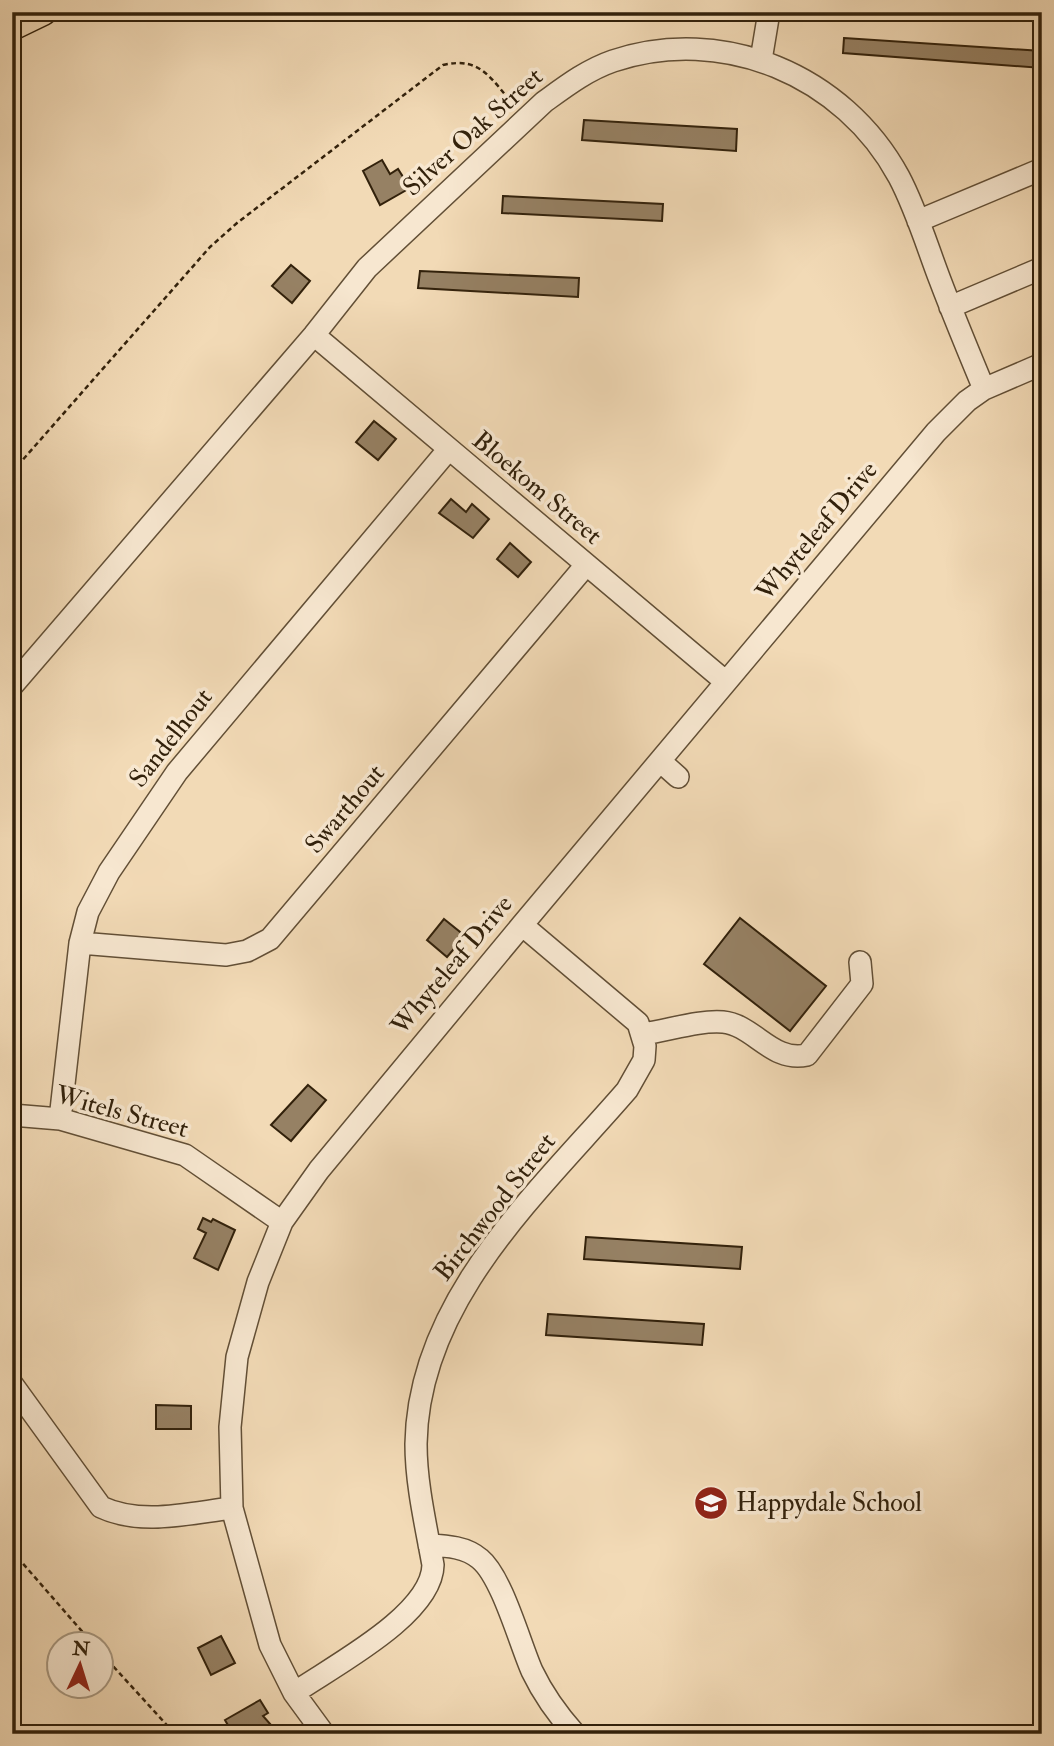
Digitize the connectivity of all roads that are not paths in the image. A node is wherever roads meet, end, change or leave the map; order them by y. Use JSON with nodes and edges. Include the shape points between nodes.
{"nodes":[{"id":1,"x":43,"y":12,"type":"edge"},
{"id":2,"x":769,"y":12,"type":"edge"},
{"id":3,"x":12,"y":27,"type":"edge"},
{"id":4,"x":761,"y":60,"type":"junction"},
{"id":5,"x":1042,"y":169,"type":"edge"},
{"id":6,"x":918,"y":221,"type":"junction"},
{"id":7,"x":1042,"y":268,"type":"edge"},
{"id":8,"x":950,"y":307,"type":"junction"},
{"id":9,"x":314,"y":335,"type":"junction"},
{"id":10,"x":1042,"y":364,"type":"edge"},
{"id":11,"x":984,"y":389,"type":"junction"},
{"id":12,"x":448,"y":450,"type":"junction"},
{"id":13,"x":586,"y":565,"type":"junction"},
{"id":14,"x":726,"y":682,"type":"junction"},
{"id":15,"x":12,"y":686,"type":"edge"},
{"id":16,"x":660,"y":761,"type":"junction"},
{"id":17,"x":678,"y":777,"type":"dead end"},
{"id":18,"x":522,"y":925,"type":"junction"},
{"id":19,"x":80,"y":943,"type":"junction"},
{"id":20,"x":860,"y":962,"type":"dead end"},
{"id":21,"x":642,"y":1034,"type":"junction"},
{"id":22,"x":12,"y":1115,"type":"edge"},
{"id":23,"x":60,"y":1119,"type":"junction"},
{"id":24,"x":282,"y":1222,"type":"junction"},
{"id":25,"x":12,"y":1384,"type":"edge"},
{"id":26,"x":232,"y":1508,"type":"junction"},
{"id":27,"x":429,"y":1545,"type":"junction"},
{"id":28,"x":294,"y":1693,"type":"junction"},
{"id":29,"x":324,"y":1734,"type":"edge"},
{"id":30,"x":575,"y":1734,"type":"edge"}],
"edges":[{"from":1,"to":3,"type":"main road"},
{"from":2,"to":4,"type":"street"},
{"from":4,"to":6,"type":"street","name":"Silver Oak Street","via":[[817,85],[867,132],[899,177]]},
{"from":4,"to":9,"type":"street","name":"Silver Oak Street","via":[[691,48],[639,54],[576,79],[526,118],[367,268]]},
{"from":5,"to":6,"type":"street"},
{"from":6,"to":8,"type":"street","name":"Silver Oak Street"},
{"from":7,"to":8,"type":"street"},
{"from":8,"to":11,"type":"street","name":"Silver Oak Street"},
{"from":9,"to":12,"type":"street","name":"Bloekom Street"},
{"from":9,"to":15,"type":"street","name":"Silver Oak Street"},
{"from":10,"to":11,"type":"street","name":"Whyteleaf Drive"},
{"from":11,"to":14,"type":"street","name":"Whyteleaf Drive","via":[[936,432]]},
{"from":12,"to":13,"type":"street","name":"Bloekom Street"},
{"from":12,"to":19,"type":"street","name":"Sandelhout","via":[[177,772],[108,872],[88,912]]},
{"from":13,"to":14,"type":"street","name":"Bloekom Street"},
{"from":13,"to":19,"type":"street","name":"Swarthout","via":[[270,939],[226,955]]},
{"from":14,"to":16,"type":"street","name":"Whyteleaf Drive"},
{"from":16,"to":17,"type":"street"},
{"from":16,"to":18,"type":"street","name":"Whyteleaf Drive"},
{"from":18,"to":21,"type":"street","via":[[628,1012]]},
{"from":18,"to":24,"type":"street","name":"Whyteleaf Drive","via":[[319,1170]]},
{"from":19,"to":23,"type":"street","name":"Sandelhout"},
{"from":20,"to":21,"type":"street","via":[[862,984],[807,1055],[785,1055],[722,1022]]},
{"from":21,"to":27,"type":"street","name":"Birchwood Street","via":[[644,1060],[637,1077],[484,1259],[441,1328],[420,1404],[416,1443]]},
{"from":22,"to":23,"type":"street","name":"Witels Street"},
{"from":23,"to":24,"type":"street","name":"Witels Street","via":[[185,1155]]},
{"from":24,"to":26,"type":"street","name":"Whyteleaf Drive","via":[[258,1282],[237,1357],[230,1427]]},
{"from":25,"to":26,"type":"street","via":[[101,1507],[114,1513],[156,1517]]},
{"from":26,"to":28,"type":"street","name":"Whyteleaf Drive","via":[[270,1646]]},
{"from":27,"to":28,"type":"street","name":"Birchwood Street","via":[[433,1576],[417,1605]]},
{"from":27,"to":30,"type":"street","via":[[464,1549],[483,1561],[534,1674]]},
{"from":28,"to":29,"type":"street","name":"Whyteleaf Drive"}]}
